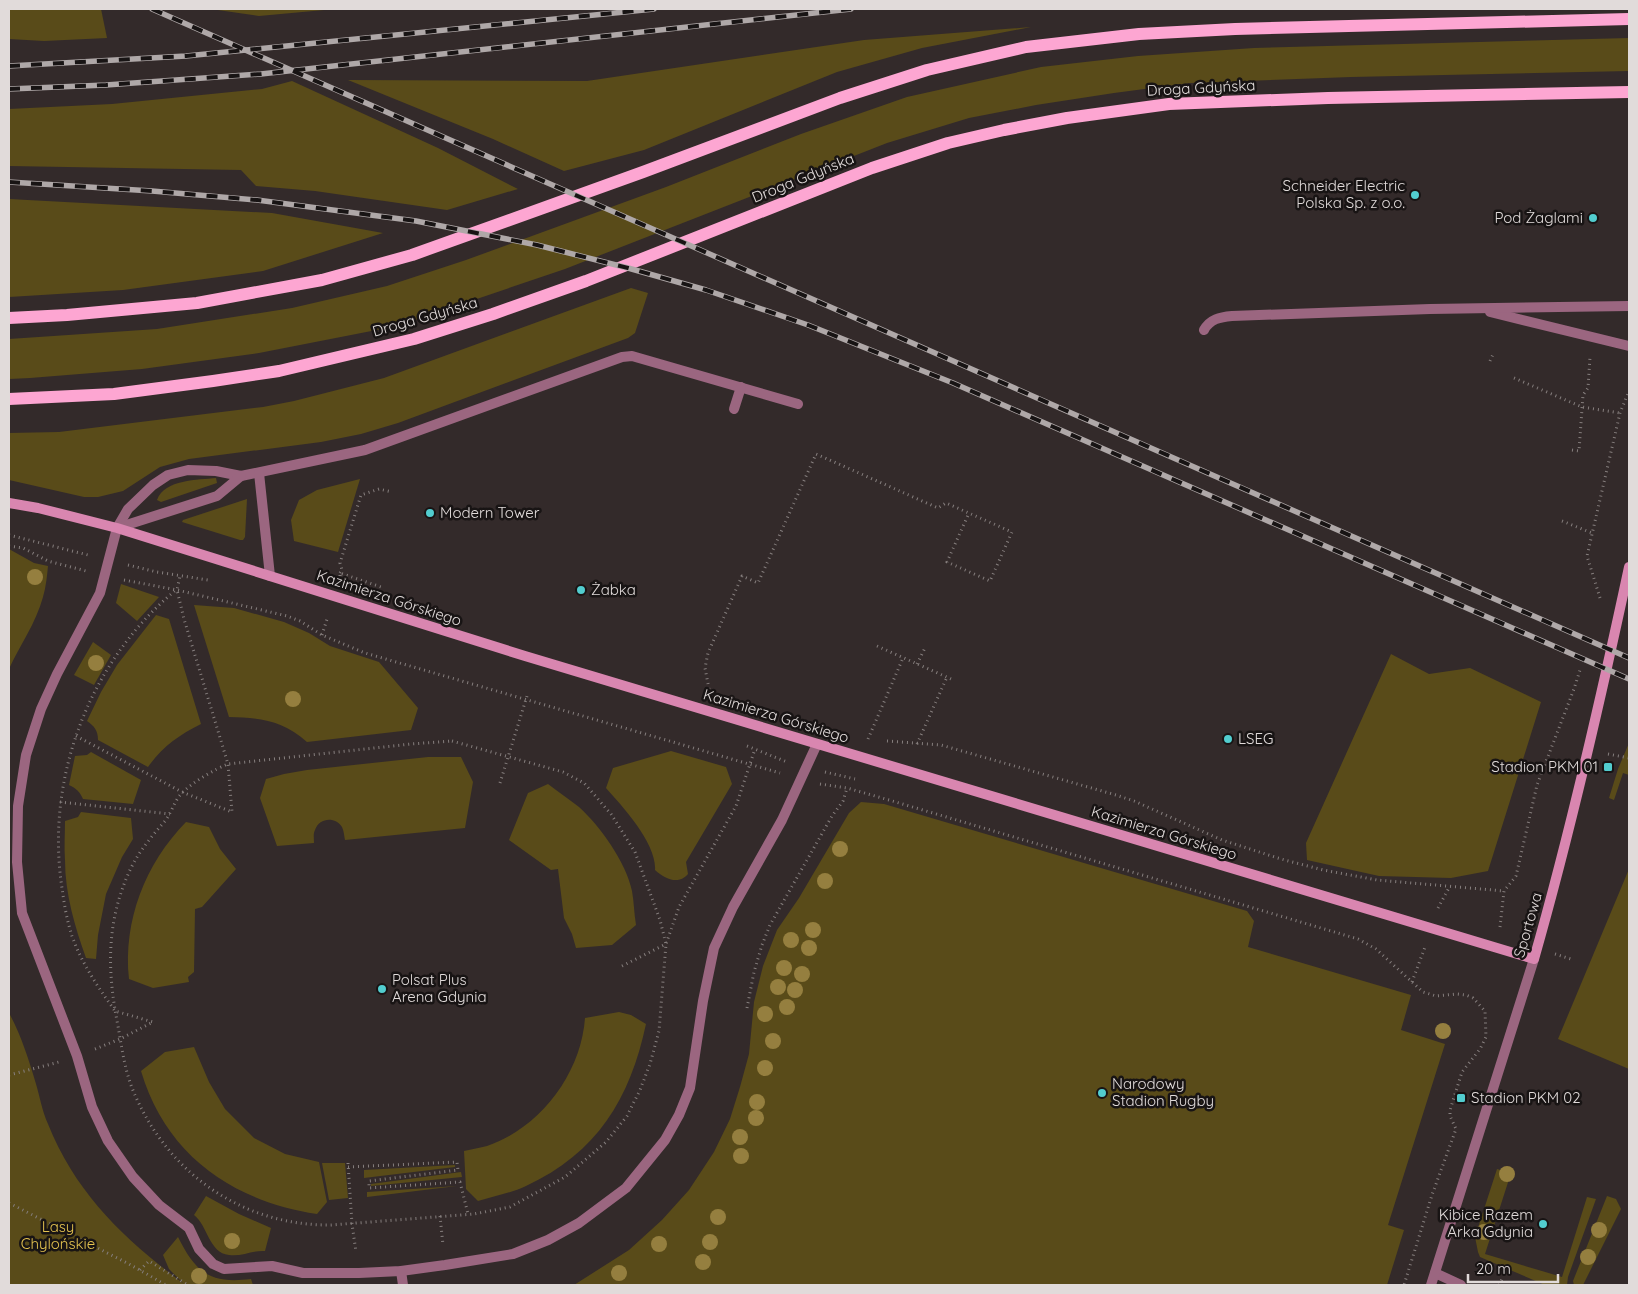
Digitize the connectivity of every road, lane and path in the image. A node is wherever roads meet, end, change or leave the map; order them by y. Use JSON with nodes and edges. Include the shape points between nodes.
{"nodes":[{"id":1,"x":1629,"y":19,"type":"edge"},
{"id":2,"x":1629,"y":92,"type":"edge"},
{"id":3,"x":1629,"y":306,"type":"edge"},
{"id":4,"x":1475,"y":309,"type":"junction"},
{"id":5,"x":9,"y":318,"type":"edge"},
{"id":6,"x":1204,"y":330,"type":"dead end"},
{"id":7,"x":1629,"y":346,"type":"edge"},
{"id":8,"x":1591,"y":349,"type":"dead end"},
{"id":9,"x":1494,"y":352,"type":"dead end"},
{"id":10,"x":1490,"y":361,"type":"dead end"},
{"id":11,"x":1514,"y":378,"type":"dead end"},
{"id":12,"x":741,"y":387,"type":"junction"},
{"id":13,"x":1629,"y":391,"type":"edge"},
{"id":14,"x":9,"y":398,"type":"edge"},
{"id":15,"x":798,"y":404,"type":"dead end"},
{"id":16,"x":1582,"y":407,"type":"junction"},
{"id":17,"x":734,"y":409,"type":"dead end"},
{"id":18,"x":1620,"y":413,"type":"junction"},
{"id":19,"x":1572,"y":450,"type":"dead end"},
{"id":20,"x":258,"y":472,"type":"junction"},
{"id":21,"x":241,"y":476,"type":"junction"},
{"id":22,"x":392,"y":492,"type":"dead end"},
{"id":23,"x":9,"y":503,"type":"edge"},
{"id":24,"x":969,"y":513,"type":"junction"},
{"id":25,"x":1562,"y":521,"type":"dead end"},
{"id":26,"x":117,"y":528,"type":"junction"},
{"id":27,"x":1592,"y":534,"type":"junction"},
{"id":28,"x":9,"y":546,"type":"edge"},
{"id":29,"x":1629,"y":567,"type":"edge"},
{"id":30,"x":340,"y":573,"type":"junction"},
{"id":31,"x":104,"y":575,"type":"junction"},
{"id":32,"x":180,"y":576,"type":"dead end"},
{"id":33,"x":270,"y":576,"type":"junction"},
{"id":34,"x":177,"y":590,"type":"junction"},
{"id":35,"x":392,"y":592,"type":"dead end"},
{"id":36,"x":334,"y":596,"type":"junction"},
{"id":37,"x":1600,"y":597,"type":"dead end"},
{"id":38,"x":322,"y":635,"type":"junction"},
{"id":39,"x":877,"y":646,"type":"dead end"},
{"id":40,"x":925,"y":648,"type":"dead end"},
{"id":41,"x":903,"y":658,"type":"junction"},
{"id":42,"x":917,"y":664,"type":"junction"},
{"id":43,"x":1580,"y":670,"type":"dead end"},
{"id":44,"x":700,"y":686,"type":"dead end"},
{"id":45,"x":527,"y":698,"type":"junction"},
{"id":46,"x":762,"y":727,"type":"junction"},
{"id":47,"x":76,"y":736,"type":"junction"},
{"id":48,"x":859,"y":736,"type":"dead end"},
{"id":49,"x":868,"y":739,"type":"junction"},
{"id":50,"x":817,"y":744,"type":"junction"},
{"id":51,"x":917,"y":744,"type":"junction"},
{"id":52,"x":1605,"y":753,"type":"dead end"},
{"id":53,"x":508,"y":757,"type":"junction"},
{"id":54,"x":1629,"y":758,"type":"edge"},
{"id":55,"x":228,"y":764,"type":"junction"},
{"id":56,"x":750,"y":764,"type":"junction"},
{"id":57,"x":802,"y":779,"type":"junction"},
{"id":58,"x":500,"y":783,"type":"dead end"},
{"id":59,"x":847,"y":788,"type":"junction"},
{"id":60,"x":182,"y":792,"type":"junction"},
{"id":61,"x":60,"y":802,"type":"junction"},
{"id":62,"x":170,"y":814,"type":"junction"},
{"id":63,"x":1450,"y":886,"type":"junction"},
{"id":64,"x":1504,"y":891,"type":"junction"},
{"id":65,"x":1434,"y":915,"type":"dead end"},
{"id":66,"x":1500,"y":927,"type":"dead end"},
{"id":67,"x":1427,"y":941,"type":"dead end"},
{"id":68,"x":666,"y":944,"type":"junction"},
{"id":69,"x":1554,"y":954,"type":"dead end"},
{"id":70,"x":1534,"y":959,"type":"junction"},
{"id":71,"x":1574,"y":960,"type":"dead end"},
{"id":72,"x":622,"y":966,"type":"dead end"},
{"id":73,"x":1412,"y":982,"type":"junction"},
{"id":74,"x":747,"y":1008,"type":"dead end"},
{"id":75,"x":115,"y":1011,"type":"junction"},
{"id":76,"x":120,"y":1039,"type":"junction"},
{"id":77,"x":76,"y":1056,"type":"junction"},
{"id":78,"x":9,"y":1075,"type":"edge"},
{"id":79,"x":9,"y":1203,"type":"edge"},
{"id":80,"x":468,"y":1214,"type":"junction"},
{"id":81,"x":352,"y":1224,"type":"junction"},
{"id":82,"x":140,"y":1270,"type":"junction"},
{"id":83,"x":401,"y":1271,"type":"junction"},
{"id":84,"x":1435,"y":1273,"type":"junction"},
{"id":85,"x":1503,"y":1277,"type":"dead end"},
{"id":86,"x":166,"y":1285,"type":"edge"},
{"id":87,"x":188,"y":1285,"type":"edge"},
{"id":88,"x":403,"y":1285,"type":"edge"},
{"id":89,"x":1404,"y":1285,"type":"edge"},
{"id":90,"x":1431,"y":1285,"type":"edge"},
{"id":91,"x":1461,"y":1285,"type":"edge"},
{"id":92,"x":1499,"y":1285,"type":"edge"}],
"edges":[{"from":1,"to":5,"type":"main road","via":[[1225,30],[1139,34],[1026,47],[926,70],[840,98],[412,256],[322,280],[197,303]]},
{"from":2,"to":14,"type":"main road","name":"Droga Gdyńska","via":[[1169,104],[1067,118],[948,144],[872,168],[586,281],[414,339],[279,371],[213,381],[114,394]]},
{"from":3,"to":4,"type":"street"},
{"from":4,"to":6,"type":"street","via":[[1219,317],[1208,323]]},
{"from":4,"to":7,"type":"street"},
{"from":8,"to":16,"type":"path","via":[[1588,388]]},
{"from":9,"to":10,"type":"path"},
{"from":11,"to":16,"type":"path"},
{"from":12,"to":15,"type":"street"},
{"from":12,"to":17,"type":"street"},
{"from":12,"to":20,"type":"street","via":[[632,356],[622,357],[365,450]]},
{"from":13,"to":18,"type":"path"},
{"from":16,"to":18,"type":"path"},
{"from":16,"to":19,"type":"path","via":[[1579,451]]},
{"from":18,"to":27,"type":"path"},
{"from":20,"to":21,"type":"street"},
{"from":20,"to":33,"type":"street"},
{"from":21,"to":26,"type":"street","via":[[217,496]]},
{"from":21,"to":26,"type":"street","via":[[188,470],[168,475],[128,508]]},
{"from":22,"to":30,"type":"path","via":[[379,489],[361,495],[340,563]]},
{"from":23,"to":26,"type":"street","name":"Kazimierza Górskiego"},
{"from":24,"to":24,"type":"path","via":[[1012,532],[990,581],[947,562]]},
{"from":24,"to":44,"type":"path","via":[[946,502],[938,508],[816,454],[758,583],[742,576],[708,653],[705,668],[710,689]]},
{"from":25,"to":27,"type":"path"},
{"from":26,"to":31,"type":"street"},
{"from":26,"to":33,"type":"street","name":"Kazimierza Górskiego"},
{"from":27,"to":37,"type":"path","via":[[1587,556]]},
{"from":28,"to":31,"type":"path","via":[[22,548],[48,561]]},
{"from":29,"to":70,"type":"street","name":"Sportowa","via":[[1574,811]]},
{"from":30,"to":35,"type":"path"},
{"from":30,"to":36,"type":"path"},
{"from":31,"to":34,"type":"path"},
{"from":31,"to":77,"type":"street","via":[[100,593],[41,709],[26,755],[18,806],[17,862],[22,912]]},
{"from":32,"to":34,"type":"path"},
{"from":33,"to":36,"type":"street","name":"Kazimierza Górskiego"},
{"from":34,"to":38,"type":"path","via":[[287,616]]},
{"from":34,"to":47,"type":"path","via":[[129,637],[102,679]]},
{"from":34,"to":55,"type":"path"},
{"from":36,"to":38,"type":"path"},
{"from":36,"to":46,"type":"street","name":"Kazimierza Górskiego"},
{"from":38,"to":45,"type":"path","via":[[364,653]]},
{"from":39,"to":41,"type":"path"},
{"from":40,"to":42,"type":"path"},
{"from":41,"to":42,"type":"path"},
{"from":41,"to":49,"type":"path"},
{"from":42,"to":51,"type":"path","via":[[949,678]]},
{"from":43,"to":64,"type":"path","via":[[1537,785],[1516,876]]},
{"from":45,"to":53,"type":"path"},
{"from":45,"to":56,"type":"path"},
{"from":46,"to":50,"type":"street","name":"Kazimierza Górskiego"},
{"from":46,"to":56,"type":"path"},
{"from":47,"to":60,"type":"path"},
{"from":47,"to":61,"type":"path"},
{"from":48,"to":49,"type":"path"},
{"from":49,"to":51,"type":"path"},
{"from":50,"to":57,"type":"street"},
{"from":50,"to":70,"type":"street","name":"Kazimierza Górskiego"},
{"from":51,"to":63,"type":"path","via":[[941,745],[1116,795],[1222,840],[1282,859],[1377,880]]},
{"from":52,"to":54,"type":"path"},
{"from":53,"to":55,"type":"path","via":[[452,741]]},
{"from":53,"to":58,"type":"path"},
{"from":53,"to":68,"type":"path","via":[[577,779],[611,814],[636,852]]},
{"from":55,"to":60,"type":"path"},
{"from":55,"to":60,"type":"path","via":[[232,812]]},
{"from":56,"to":57,"type":"path"},
{"from":56,"to":68,"type":"path","via":[[736,806],[679,907]]},
{"from":57,"to":59,"type":"path"},
{"from":57,"to":83,"type":"street","via":[[714,948],[690,1088],[679,1115],[665,1140],[626,1188],[579,1223],[513,1254]]},
{"from":59,"to":73,"type":"path","via":[[1358,939],[1376,948]]},
{"from":59,"to":74,"type":"path","via":[[843,801],[770,925],[754,972]]},
{"from":60,"to":62,"type":"path"},
{"from":61,"to":62,"type":"path"},
{"from":61,"to":75,"type":"path","via":[[60,873],[72,935],[86,968]]},
{"from":62,"to":75,"type":"path","via":[[130,869],[120,895],[110,953]]},
{"from":63,"to":64,"type":"path"},
{"from":63,"to":65,"type":"path"},
{"from":64,"to":66,"type":"path"},
{"from":67,"to":73,"type":"path"},
{"from":68,"to":72,"type":"path"},
{"from":68,"to":80,"type":"path","via":[[659,1031],[650,1064],[627,1116],[606,1142],[565,1177],[510,1207]]},
{"from":69,"to":71,"type":"path"},
{"from":70,"to":84,"type":"street","name":"Sportowa"},
{"from":73,"to":89,"type":"path","via":[[1423,992],[1436,996],[1457,994],[1473,998],[1485,1012],[1486,1037],[1462,1072],[1450,1110],[1456,1128]]},
{"from":75,"to":76,"type":"path"},
{"from":75,"to":76,"type":"path","via":[[154,1022]]},
{"from":76,"to":77,"type":"path"},
{"from":76,"to":81,"type":"path","via":[[134,1094],[152,1129],[179,1163],[203,1183],[222,1197],[281,1220],[311,1225]]},
{"from":77,"to":78,"type":"path"},
{"from":77,"to":83,"type":"street","via":[[92,1107],[108,1141],[133,1177],[159,1205],[189,1228],[199,1249],[213,1264],[224,1269],[272,1266],[304,1273]]},
{"from":79,"to":82,"type":"path"},
{"from":80,"to":81,"type":"path"},
{"from":80,"to":81,"type":"path","via":[[460,1182],[369,1188],[369,1181],[458,1170],[457,1162],[348,1165]]},
{"from":82,"to":86,"type":"path"},
{"from":82,"to":87,"type":"path","via":[[149,1261]]},
{"from":83,"to":88,"type":"street"},
{"from":84,"to":90,"type":"street","name":"Sportowa"},
{"from":84,"to":91,"type":"street"},
{"from":85,"to":92,"type":"path"}]}
